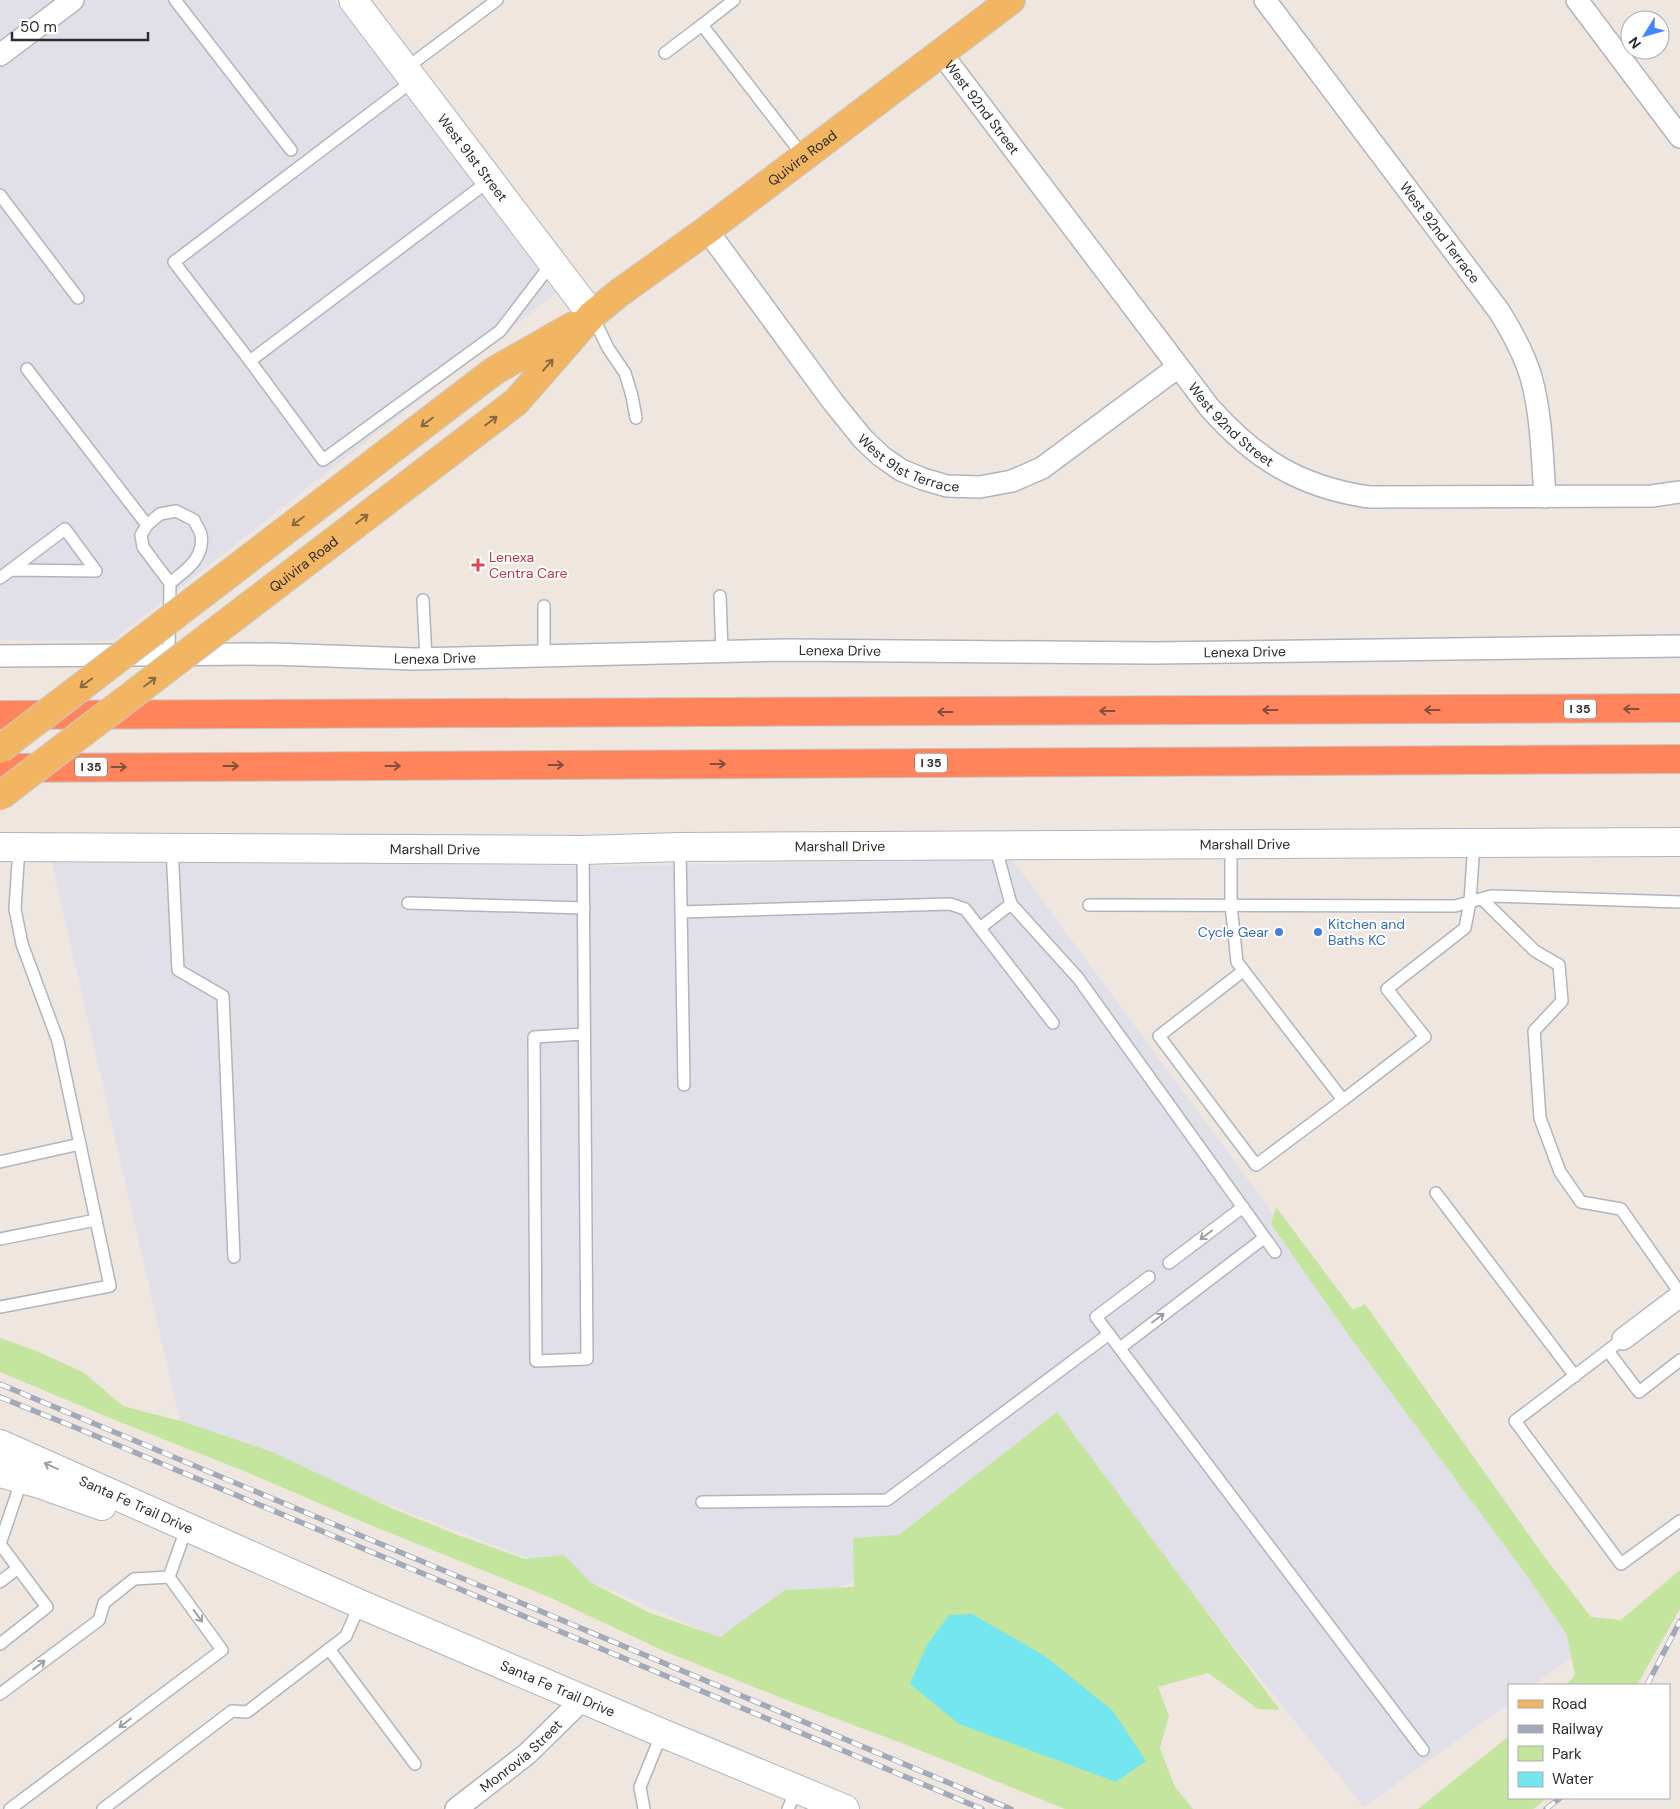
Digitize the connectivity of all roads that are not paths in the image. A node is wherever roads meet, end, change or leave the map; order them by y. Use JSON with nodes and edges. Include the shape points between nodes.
{"nodes":[{"id":1,"x":73,"y":0,"type":"edge"},
{"id":2,"x":176,"y":0,"type":"edge"},
{"id":3,"x":353,"y":0,"type":"edge"},
{"id":4,"x":497,"y":0,"type":"edge"},
{"id":5,"x":734,"y":0,"type":"edge"},
{"id":6,"x":1011,"y":0,"type":"edge"},
{"id":7,"x":1265,"y":0,"type":"edge"},
{"id":8,"x":1576,"y":0,"type":"edge"},
{"id":9,"x":702,"y":25,"type":"junction"},
{"id":10,"x":665,"y":53,"type":"dead end"},
{"id":11,"x":942,"y":53,"type":"junction"},
{"id":12,"x":0,"y":55,"type":"edge"},
{"id":13,"x":410,"y":74,"type":"junction"},
{"id":14,"x":1680,"y":137,"type":"edge"},
{"id":15,"x":291,"y":150,"type":"dead end"},
{"id":16,"x":804,"y":157,"type":"junction"},
{"id":17,"x":490,"y":180,"type":"junction"},
{"id":18,"x":0,"y":195,"type":"edge"},
{"id":19,"x":707,"y":230,"type":"junction"},
{"id":20,"x":552,"y":263,"type":"junction"},
{"id":21,"x":78,"y":298,"type":"dead end"},
{"id":22,"x":592,"y":315,"type":"junction"},
{"id":23,"x":250,"y":360,"type":"junction"},
{"id":24,"x":1178,"y":366,"type":"junction"},
{"id":25,"x":27,"y":369,"type":"dead end"},
{"id":26,"x":636,"y":418,"type":"dead end"},
{"id":27,"x":1680,"y":492,"type":"edge"},
{"id":28,"x":1545,"y":497,"type":"junction"},
{"id":29,"x":147,"y":524,"type":"junction"},
{"id":30,"x":10,"y":570,"type":"junction"},
{"id":31,"x":0,"y":578,"type":"edge"},
{"id":32,"x":170,"y":583,"type":"junction"},
{"id":33,"x":720,"y":596,"type":"dead end"},
{"id":34,"x":423,"y":600,"type":"dead end"},
{"id":35,"x":544,"y":606,"type":"dead end"},
{"id":36,"x":1680,"y":646,"type":"edge"},
{"id":37,"x":722,"y":652,"type":"junction"},
{"id":38,"x":169,"y":654,"type":"junction"},
{"id":39,"x":0,"y":656,"type":"edge"},
{"id":40,"x":544,"y":656,"type":"junction"},
{"id":41,"x":426,"y":658,"type":"junction"},
{"id":42,"x":1680,"y":708,"type":"edge"},
{"id":43,"x":0,"y":715,"type":"edge"},
{"id":44,"x":0,"y":749,"type":"edge"},
{"id":45,"x":1680,"y":759,"type":"edge"},
{"id":46,"x":0,"y":768,"type":"edge"},
{"id":47,"x":0,"y":796,"type":"edge"},
{"id":48,"x":1680,"y":842,"type":"edge"},
{"id":49,"x":1474,"y":843,"type":"junction"},
{"id":50,"x":1231,"y":844,"type":"junction"},
{"id":51,"x":995,"y":845,"type":"junction"},
{"id":52,"x":10,"y":847,"type":"edge"},
{"id":53,"x":680,"y":847,"type":"junction"},
{"id":54,"x":172,"y":848,"type":"junction"},
{"id":55,"x":583,"y":850,"type":"junction"},
{"id":56,"x":1482,"y":899,"type":"junction"},
{"id":57,"x":1470,"y":902,"type":"junction"},
{"id":58,"x":1680,"y":902,"type":"edge"},
{"id":59,"x":408,"y":903,"type":"dead end"},
{"id":60,"x":1012,"y":904,"type":"junction"},
{"id":61,"x":1089,"y":905,"type":"dead end"},
{"id":62,"x":1231,"y":906,"type":"junction"},
{"id":63,"x":584,"y":908,"type":"junction"},
{"id":64,"x":681,"y":912,"type":"junction"},
{"id":65,"x":980,"y":928,"type":"junction"},
{"id":66,"x":1244,"y":971,"type":"junction"},
{"id":67,"x":1053,"y":1023,"type":"dead end"},
{"id":68,"x":584,"y":1034,"type":"junction"},
{"id":69,"x":684,"y":1085,"type":"dead end"},
{"id":70,"x":1343,"y":1100,"type":"junction"},
{"id":71,"x":80,"y":1144,"type":"junction"},
{"id":72,"x":0,"y":1162,"type":"edge"},
{"id":73,"x":1436,"y":1192,"type":"dead end"},
{"id":74,"x":1242,"y":1207,"type":"junction"},
{"id":75,"x":96,"y":1220,"type":"junction"},
{"id":76,"x":1264,"y":1238,"type":"junction"},
{"id":77,"x":0,"y":1239,"type":"edge"},
{"id":78,"x":1275,"y":1252,"type":"dead end"},
{"id":79,"x":234,"y":1257,"type":"dead end"},
{"id":80,"x":1169,"y":1263,"type":"dead end"},
{"id":81,"x":1150,"y":1277,"type":"dead end"},
{"id":82,"x":1680,"y":1294,"type":"edge"},
{"id":83,"x":0,"y":1307,"type":"edge"},
{"id":84,"x":1109,"y":1334,"type":"junction"},
{"id":85,"x":1616,"y":1345,"type":"junction"},
{"id":86,"x":1120,"y":1348,"type":"junction"},
{"id":87,"x":1680,"y":1360,"type":"edge"},
{"id":88,"x":1575,"y":1376,"type":"junction"},
{"id":89,"x":0,"y":1444,"type":"edge"},
{"id":90,"x":11,"y":1476,"type":"edge"},
{"id":91,"x":702,"y":1502,"type":"dead end"},
{"id":92,"x":1680,"y":1521,"type":"edge"},
{"id":93,"x":184,"y":1535,"type":"junction"},
{"id":94,"x":0,"y":1544,"type":"edge"},
{"id":95,"x":271,"y":1566,"type":"junction"},
{"id":96,"x":18,"y":1568,"type":"junction"},
{"id":97,"x":169,"y":1577,"type":"junction"},
{"id":98,"x":0,"y":1582,"type":"edge"},
{"id":99,"x":360,"y":1604,"type":"junction"},
{"id":100,"x":0,"y":1644,"type":"edge"},
{"id":101,"x":329,"y":1649,"type":"junction"},
{"id":102,"x":0,"y":1694,"type":"edge"},
{"id":103,"x":582,"y":1700,"type":"junction"},
{"id":104,"x":662,"y":1733,"type":"junction"},
{"id":105,"x":1423,"y":1750,"type":"dead end"},
{"id":106,"x":415,"y":1764,"type":"dead end"},
{"id":107,"x":793,"y":1799,"type":"edge"},
{"id":108,"x":10,"y":1809,"type":"edge"},
{"id":109,"x":103,"y":1809,"type":"edge"},
{"id":110,"x":456,"y":1809,"type":"edge"},
{"id":111,"x":644,"y":1809,"type":"edge"},
{"id":112,"x":845,"y":1809,"type":"edge"}],
"edges":[{"from":1,"to":12,"type":"street"},
{"from":2,"to":15,"type":"lane"},
{"from":3,"to":13,"type":"street","name":"West 91st Street"},
{"from":4,"to":13,"type":"lane"},
{"from":5,"to":9,"type":"lane"},
{"from":6,"to":11,"type":"main road","name":"Quivira Road"},
{"from":7,"to":28,"type":"street","name":"West 92nd Terrace","via":[[1499,310],[1516,338],[1531,377],[1539,419]]},
{"from":8,"to":14,"type":"street"},
{"from":9,"to":10,"type":"lane"},
{"from":9,"to":16,"type":"lane"},
{"from":11,"to":16,"type":"main road","name":"Quivira Road"},
{"from":11,"to":24,"type":"street","name":"West 92nd Street"},
{"from":13,"to":17,"type":"street","name":"West 91st Street"},
{"from":13,"to":23,"type":"lane","via":[[174,262]]},
{"from":16,"to":19,"type":"main road","name":"Quivira Road"},
{"from":17,"to":20,"type":"street","name":"West 91st Street"},
{"from":17,"to":23,"type":"lane"},
{"from":18,"to":21,"type":"lane"},
{"from":19,"to":22,"type":"main road","name":"Quivira Road"},
{"from":19,"to":24,"type":"street","name":"West 91st Terrace","via":[[863,439],[881,456],[923,479],[948,486],[980,487],[1012,481],[1042,468]]},
{"from":20,"to":22,"type":"street","name":"West 91st Street"},
{"from":20,"to":23,"type":"lane","via":[[500,331],[323,460]]},
{"from":22,"to":26,"type":"lane","via":[[625,373]]},
{"from":22,"to":44,"type":"main road","name":"Quivira Road","one_way":true,"bridge":true,"via":[[494,371]]},
{"from":47,"to":22,"type":"main road","name":"Quivira Road","one_way":true,"bridge":true,"via":[[516,402]]},
{"from":24,"to":28,"type":"street","name":"West 92nd Street","via":[[1209,407],[1241,440],[1283,470],[1309,482],[1369,497]]},
{"from":25,"to":29,"type":"lane"},
{"from":27,"to":28,"type":"street","name":"West 92nd Street","via":[[1652,496]]},
{"from":29,"to":32,"type":"lane","via":[[141,535],[143,547]]},
{"from":29,"to":32,"type":"lane","via":[[160,514],[176,511],[194,520],[201,536],[199,552],[191,566]]},
{"from":30,"to":30,"type":"lane","via":[[65,529],[96,571],[20,570]]},
{"from":30,"to":31,"type":"lane"},
{"from":32,"to":38,"type":"lane"},
{"from":33,"to":37,"type":"lane"},
{"from":34,"to":41,"type":"lane"},
{"from":35,"to":40,"type":"lane"},
{"from":36,"to":37,"type":"street","name":"Lenexa Drive","via":[[1154,653]]},
{"from":37,"to":40,"type":"street","name":"Lenexa Drive"},
{"from":38,"to":39,"type":"street","name":"Lenexa Drive"},
{"from":38,"to":41,"type":"street","name":"Lenexa Drive"},
{"from":40,"to":41,"type":"street","name":"Lenexa Drive"},
{"from":42,"to":43,"type":"highway","number":"I 35","one_way":true},
{"from":46,"to":45,"type":"highway","number":"I 35","one_way":true},
{"from":48,"to":49,"type":"street","name":"Marshall Drive"},
{"from":49,"to":50,"type":"street","name":"Marshall Drive"},
{"from":49,"to":57,"type":"lane"},
{"from":50,"to":51,"type":"street","name":"Marshall Drive"},
{"from":50,"to":62,"type":"lane"},
{"from":51,"to":53,"type":"street","name":"Marshall Drive"},
{"from":51,"to":60,"type":"lane"},
{"from":52,"to":54,"type":"street","name":"Marshall Drive"},
{"from":52,"to":71,"type":"lane","via":[[15,909],[22,944],[58,1041]]},
{"from":53,"to":55,"type":"street","name":"Marshall Drive"},
{"from":53,"to":64,"type":"lane"},
{"from":54,"to":55,"type":"street","name":"Marshall Drive"},
{"from":54,"to":79,"type":"lane","via":[[178,970],[223,996]]},
{"from":55,"to":63,"type":"lane"},
{"from":56,"to":57,"type":"lane"},
{"from":56,"to":58,"type":"lane","via":[[1491,896]]},
{"from":56,"to":82,"type":"lane","via":[[1535,951],[1559,965],[1562,1001],[1534,1031],[1540,1118],[1560,1172],[1581,1202],[1621,1209]]},
{"from":57,"to":62,"type":"lane","via":[[1455,906]]},
{"from":57,"to":70,"type":"lane","via":[[1465,928],[1387,989],[1424,1037]]},
{"from":59,"to":63,"type":"lane"},
{"from":60,"to":65,"type":"lane"},
{"from":60,"to":74,"type":"lane","via":[[1078,978]]},
{"from":61,"to":62,"type":"lane"},
{"from":62,"to":66,"type":"lane","via":[[1237,962]]},
{"from":63,"to":68,"type":"lane"},
{"from":64,"to":65,"type":"lane","via":[[950,904],[965,909]]},
{"from":64,"to":69,"type":"lane"},
{"from":65,"to":67,"type":"lane"},
{"from":66,"to":70,"type":"lane"},
{"from":66,"to":70,"type":"lane","via":[[1158,1036],[1256,1165]]},
{"from":68,"to":68,"type":"lane","via":[[587,1359],[536,1361],[534,1037]]},
{"from":71,"to":72,"type":"lane"},
{"from":71,"to":75,"type":"lane"},
{"from":73,"to":88,"type":"lane"},
{"from":74,"to":76,"type":"lane"},
{"from":74,"to":80,"type":"lane","one_way":true},
{"from":75,"to":77,"type":"lane"},
{"from":75,"to":83,"type":"lane","via":[[110,1286]]},
{"from":76,"to":78,"type":"lane"},
{"from":86,"to":76,"type":"lane","one_way":true},
{"from":81,"to":84,"type":"lane","via":[[1096,1317]]},
{"from":82,"to":85,"type":"street"},
{"from":84,"to":86,"type":"lane"},
{"from":84,"to":91,"type":"lane","via":[[887,1500]]},
{"from":85,"to":87,"type":"lane","via":[[1639,1392]]},
{"from":85,"to":88,"type":"lane"},
{"from":86,"to":105,"type":"lane"},
{"from":88,"to":92,"type":"lane","via":[[1515,1421],[1621,1564]]},
{"from":95,"to":89,"type":"street","name":"Santa Fe Trail Drive","one_way":true},
{"from":90,"to":93,"type":"street","name":"Santa Fe Trail Drive"},
{"from":90,"to":94,"type":"lane"},
{"from":93,"to":95,"type":"street","name":"Santa Fe Trail Drive"},
{"from":93,"to":97,"type":"lane"},
{"from":94,"to":96,"type":"lane"},
{"from":95,"to":99,"type":"street","name":"Santa Fe Trail Drive"},
{"from":96,"to":98,"type":"lane"},
{"from":96,"to":100,"type":"lane","via":[[47,1607]]},
{"from":102,"to":97,"type":"lane","one_way":true,"via":[[99,1620],[104,1603],[134,1579]]},
{"from":97,"to":108,"type":"lane","one_way":true,"via":[[222,1650]]},
{"from":99,"to":101,"type":"lane","via":[[346,1636]]},
{"from":99,"to":103,"type":"street","name":"Santa Fe Trail Drive"},
{"from":101,"to":106,"type":"lane"},
{"from":101,"to":109,"type":"lane","via":[[247,1712],[232,1710]]},
{"from":103,"to":104,"type":"street","name":"Santa Fe Trail Drive"},
{"from":103,"to":110,"type":"street","name":"Monrovia Street","via":[[527,1754]]},
{"from":104,"to":107,"type":"street","name":"Santa Fe Trail Drive"},
{"from":104,"to":111,"type":"lane","via":[[640,1787]]},
{"from":107,"to":112,"type":"street","name":"Santa Fe Trail Drive"}]}
